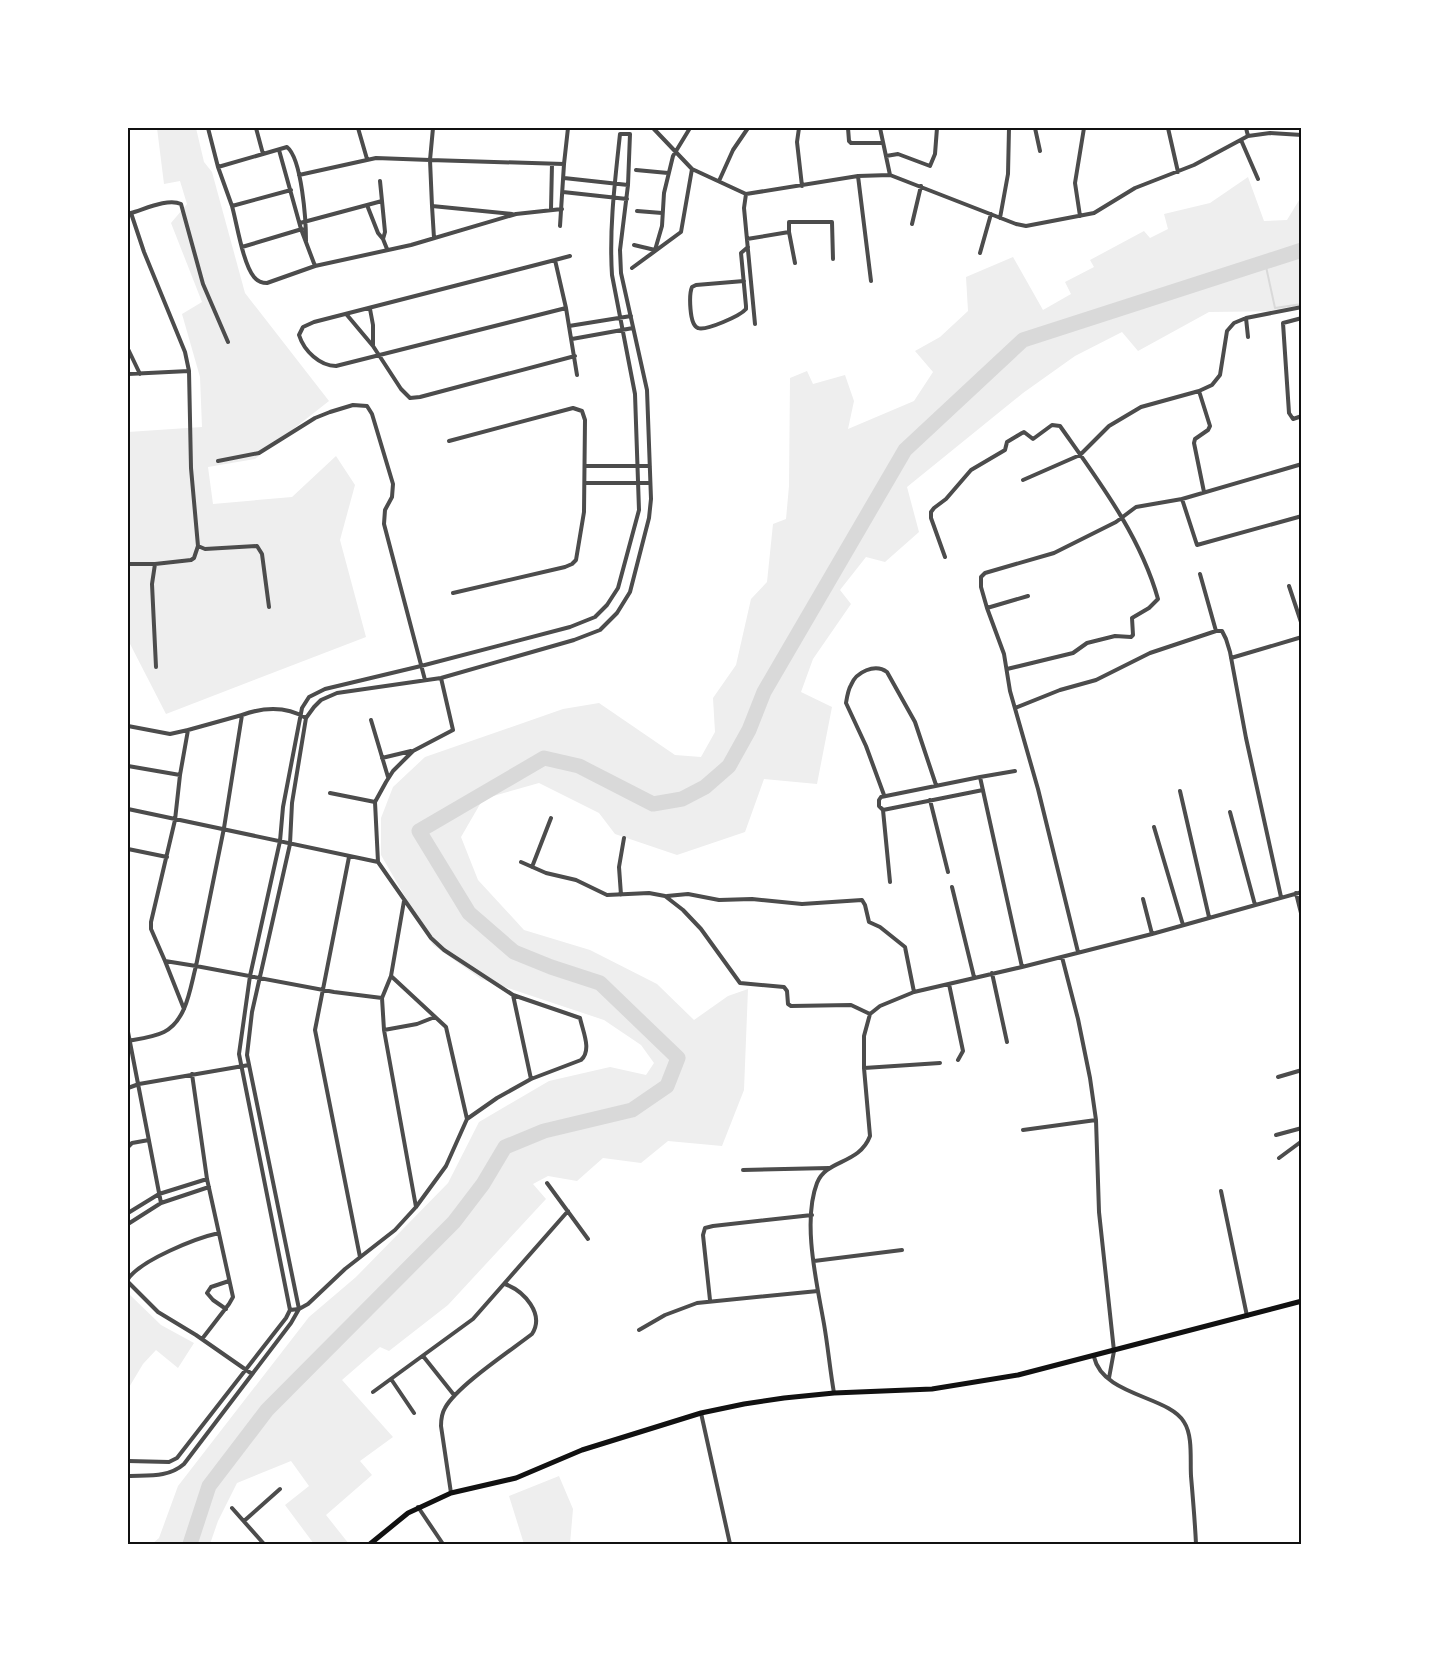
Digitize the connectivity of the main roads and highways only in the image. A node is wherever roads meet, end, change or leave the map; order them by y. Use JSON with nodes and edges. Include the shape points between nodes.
{"nodes":[{"id":1,"x":1302,"y":1301,"type":"edge"},
{"id":2,"x":370,"y":1545,"type":"edge"}],
"edges":[{"from":1,"to":2,"type":"main road","via":[[1018,1375],[932,1389],[834,1393],[701,1413],[582,1449],[516,1478],[452,1493],[418,1507]]}]}
